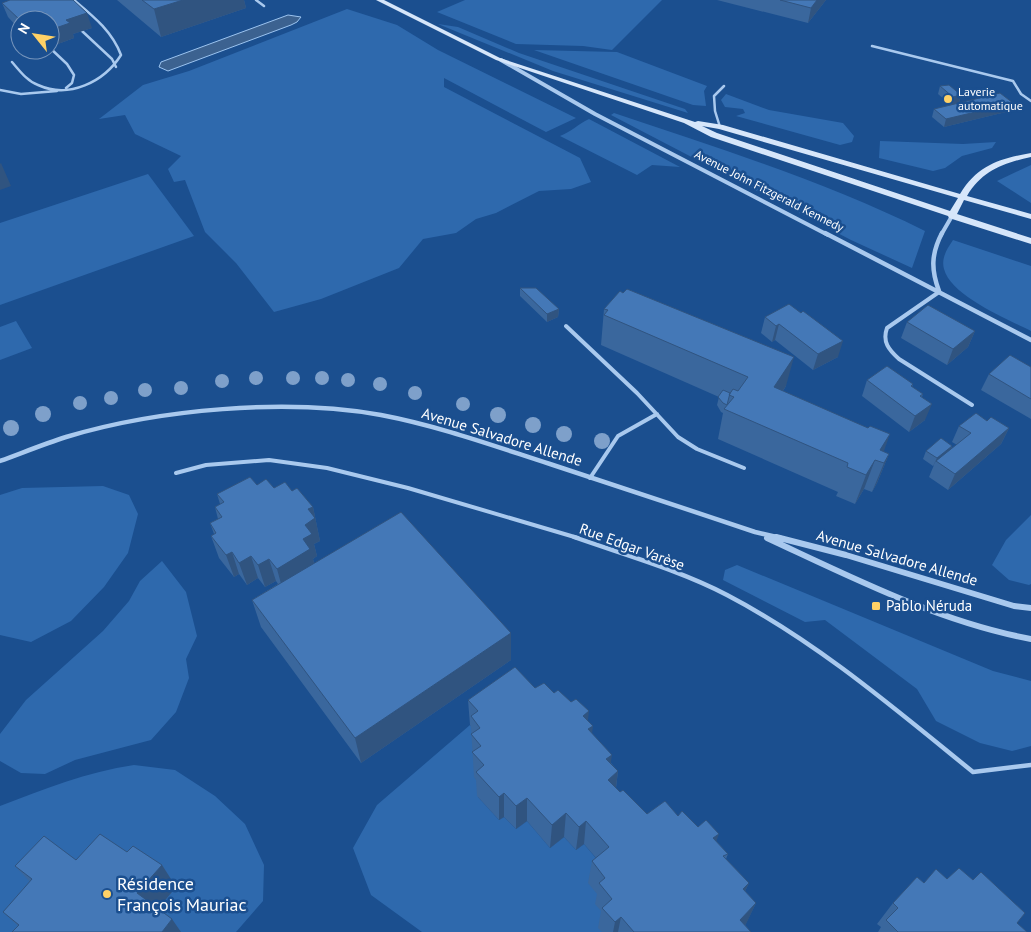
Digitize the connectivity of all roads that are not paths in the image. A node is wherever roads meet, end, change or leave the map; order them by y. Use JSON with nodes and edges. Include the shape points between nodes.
{"nodes":[{"id":1,"x":74,"y":0,"type":"edge"},
{"id":2,"x":256,"y":0,"type":"edge"},
{"id":3,"x":379,"y":0,"type":"edge"},
{"id":4,"x":264,"y":6,"type":"dead end"},
{"id":5,"x":82,"y":31,"type":"edge"},
{"id":6,"x":872,"y":46,"type":"dead end"},
{"id":7,"x":60,"y":57,"type":"edge"},
{"id":8,"x":498,"y":59,"type":"junction"},
{"id":9,"x":12,"y":62,"type":"dead end"},
{"id":10,"x":116,"y":67,"type":"junction"},
{"id":11,"x":724,"y":86,"type":"dead end"},
{"id":12,"x":0,"y":90,"type":"edge"},
{"id":13,"x":63,"y":90,"type":"junction"},
{"id":14,"x":1031,"y":101,"type":"edge"},
{"id":15,"x":687,"y":121,"type":"junction"},
{"id":16,"x":720,"y":127,"type":"junction"},
{"id":17,"x":1031,"y":155,"type":"edge"},
{"id":18,"x":962,"y":196,"type":"junction"},
{"id":19,"x":952,"y":216,"type":"junction"},
{"id":20,"x":1031,"y":217,"type":"edge"},
{"id":21,"x":1031,"y":241,"type":"edge"},
{"id":22,"x":939,"y":292,"type":"junction"},
{"id":23,"x":566,"y":326,"type":"dead end"},
{"id":24,"x":1031,"y":340,"type":"edge"},
{"id":25,"x":972,"y":405,"type":"dead end"},
{"id":26,"x":657,"y":414,"type":"junction"},
{"id":27,"x":0,"y":461,"type":"edge"},
{"id":28,"x":744,"y":468,"type":"dead end"},
{"id":29,"x":176,"y":473,"type":"dead end"},
{"id":30,"x":590,"y":478,"type":"junction"},
{"id":31,"x":755,"y":532,"type":"junction"},
{"id":32,"x":1031,"y":608,"type":"edge"},
{"id":33,"x":1031,"y":639,"type":"edge"},
{"id":34,"x":1031,"y":765,"type":"edge"}],
"edges":[{"from":1,"to":10,"type":"lane","via":[[113,37],[121,55]]},
{"from":2,"to":4,"type":"lane"},
{"from":3,"to":8,"type":"main road","name":"Avenue John Fitzgerald Kennedy"},
{"from":5,"to":10,"type":"lane","via":[[112,59]]},
{"from":6,"to":14,"type":"lane","via":[[1013,81],[1021,94]]},
{"from":7,"to":13,"type":"lane","via":[[74,75],[72,83]]},
{"from":8,"to":15,"type":"main road","name":"Avenue John Fitzgerald Kennedy"},
{"from":8,"to":22,"type":"street","name":"Avenue John Fitzgerald Kennedy","via":[[594,114]]},
{"from":9,"to":13,"type":"lane","via":[[36,85]]},
{"from":10,"to":13,"type":"lane","via":[[94,81]]},
{"from":11,"to":16,"type":"lane","via":[[714,96]]},
{"from":12,"to":13,"type":"lane","via":[[21,94]]},
{"from":15,"to":16,"type":"main road","name":"Avenue John Fitzgerald Kennedy"},
{"from":15,"to":19,"type":"main road","name":"Avenue John Fitzgerald Kennedy","via":[[714,134]]},
{"from":16,"to":18,"type":"main road","name":"Avenue John Fitzgerald Kennedy"},
{"from":17,"to":18,"type":"main road","via":[[986,168],[975,176]]},
{"from":18,"to":19,"type":"main road"},
{"from":18,"to":20,"type":"main road","name":"Avenue John Fitzgerald Kennedy"},
{"from":19,"to":21,"type":"main road","name":"Avenue John Fitzgerald Kennedy"},
{"from":19,"to":22,"type":"street","via":[[934,246],[932,257],[933,279]]},
{"from":22,"to":24,"type":"street","name":"Avenue John Fitzgerald Kennedy"},
{"from":22,"to":25,"type":"lane","via":[[887,328],[884,335],[886,344],[900,359]]},
{"from":23,"to":26,"type":"lane"},
{"from":26,"to":28,"type":"lane","via":[[678,437],[697,449]]},
{"from":26,"to":30,"type":"lane","via":[[618,436]]},
{"from":27,"to":30,"type":"street","name":"Avenue Salvadore Allende","via":[[67,437],[134,421],[206,411],[316,408],[379,414],[444,429]]},
{"from":29,"to":34,"type":"lane","name":"Rue Edgar Varèse","via":[[206,465],[269,460],[327,468],[547,529],[658,566],[724,594],[783,626],[858,678],[973,772]]},
{"from":30,"to":31,"type":"street","name":"Avenue Salvadore Allende"},
{"from":31,"to":32,"type":"street","name":"Avenue Salvadore Allende","via":[[846,555],[1014,606]]},
{"from":31,"to":33,"type":"street","name":"Avenue Salvadore Allende","via":[[841,573],[955,619],[997,633]]}]}
